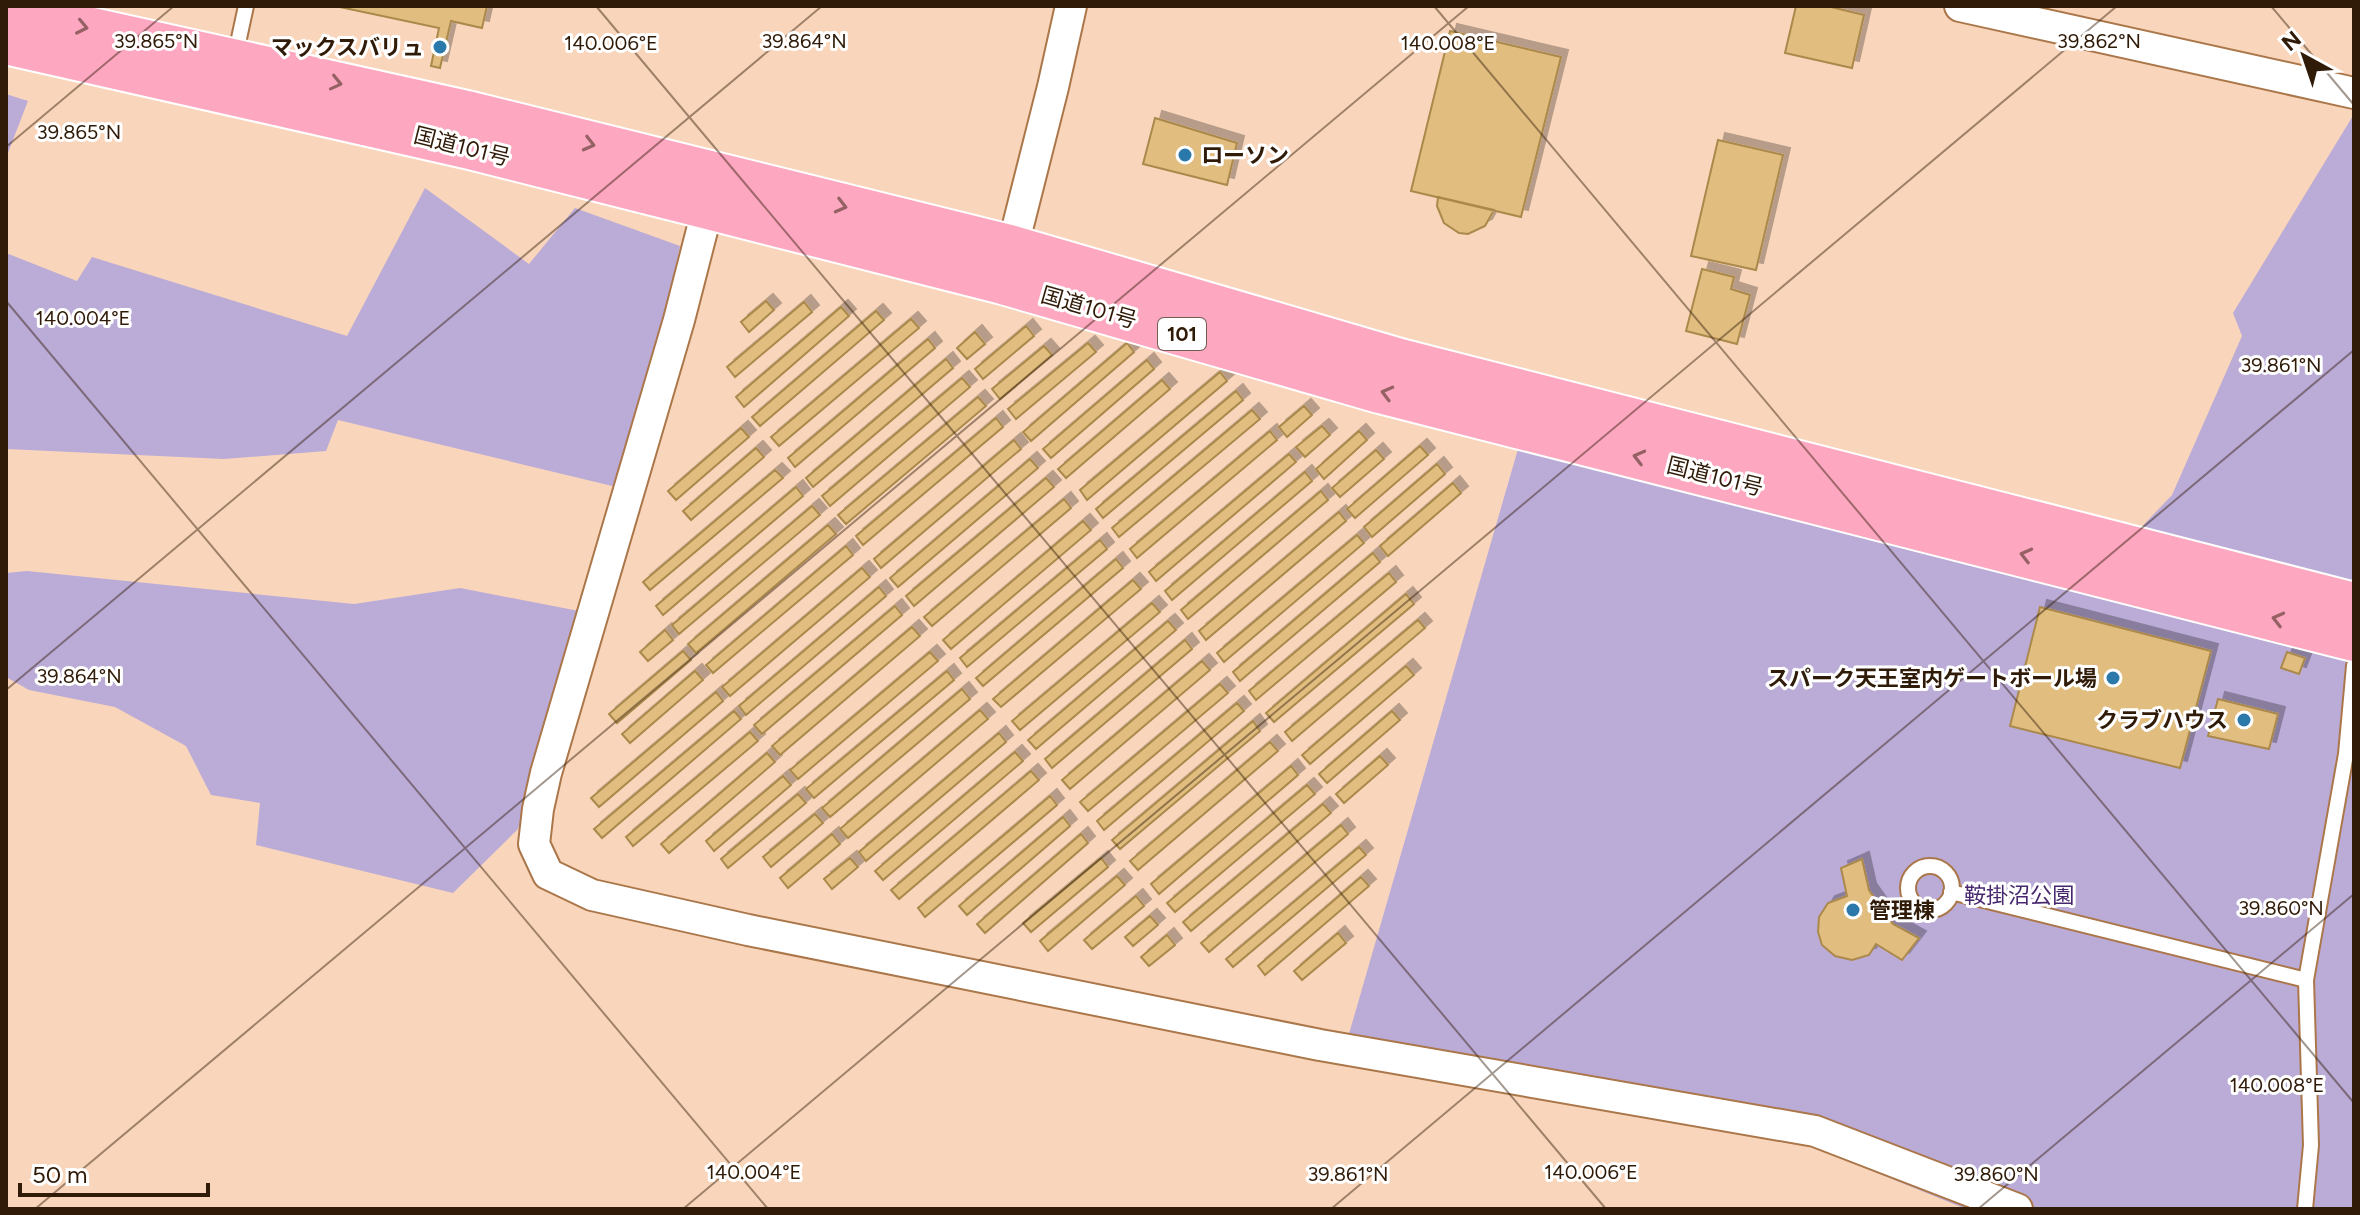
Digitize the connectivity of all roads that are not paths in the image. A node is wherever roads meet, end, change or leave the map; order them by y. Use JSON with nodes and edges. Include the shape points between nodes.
{"nodes":[{"id":1,"x":246,"y":6,"type":"edge"},
{"id":2,"x":1071,"y":6,"type":"edge"},
{"id":3,"x":1960,"y":6,"type":"edge"},
{"id":4,"x":6,"y":11,"type":"edge"},
{"id":5,"x":6,"y":42,"type":"edge"},
{"id":6,"x":232,"y":75,"type":"junction"},
{"id":7,"x":2354,"y":93,"type":"edge"},
{"id":8,"x":708,"y":207,"type":"junction"},
{"id":9,"x":1008,"y":265,"type":"junction"},
{"id":10,"x":2354,"y":605,"type":"edge"},
{"id":11,"x":2354,"y":639,"type":"edge"},
{"id":12,"x":2354,"y":666,"type":"edge"},
{"id":13,"x":1951,"y":892,"type":"dead end"},
{"id":14,"x":2306,"y":980,"type":"junction"},
{"id":15,"x":2017,"y":1209,"type":"edge"},
{"id":16,"x":2305,"y":1209,"type":"edge"}],
"edges":[{"from":1,"to":6,"type":"lane"},
{"from":2,"to":9,"type":"street"},
{"from":3,"to":7,"type":"street"},
{"from":4,"to":6,"type":"highway","name":"国道101号","number":"101","one_way":true},
{"from":5,"to":6,"type":"highway","name":"国道101号","number":"101"},
{"from":6,"to":8,"type":"highway","name":"国道101号","number":"101"},
{"from":6,"to":9,"type":"highway","name":"国道101号","number":"101","one_way":true,"via":[[471,114]]},
{"from":8,"to":9,"type":"highway","name":"国道101号","number":"101"},
{"from":8,"to":15,"type":"street","via":[[546,773],[534,844],[548,874],[592,895],[888,959],[1320,1045],[1815,1131]]},
{"from":9,"to":10,"type":"highway","name":"国道101号","number":"101"},
{"from":11,"to":9,"type":"highway","name":"国道101号","number":"101","one_way":true,"via":[[1380,391]]},
{"from":12,"to":14,"type":"lane","via":[[2346,754]]},
{"from":13,"to":14,"type":"lane"},
{"from":14,"to":16,"type":"lane","via":[[2311,1145]]}]}
